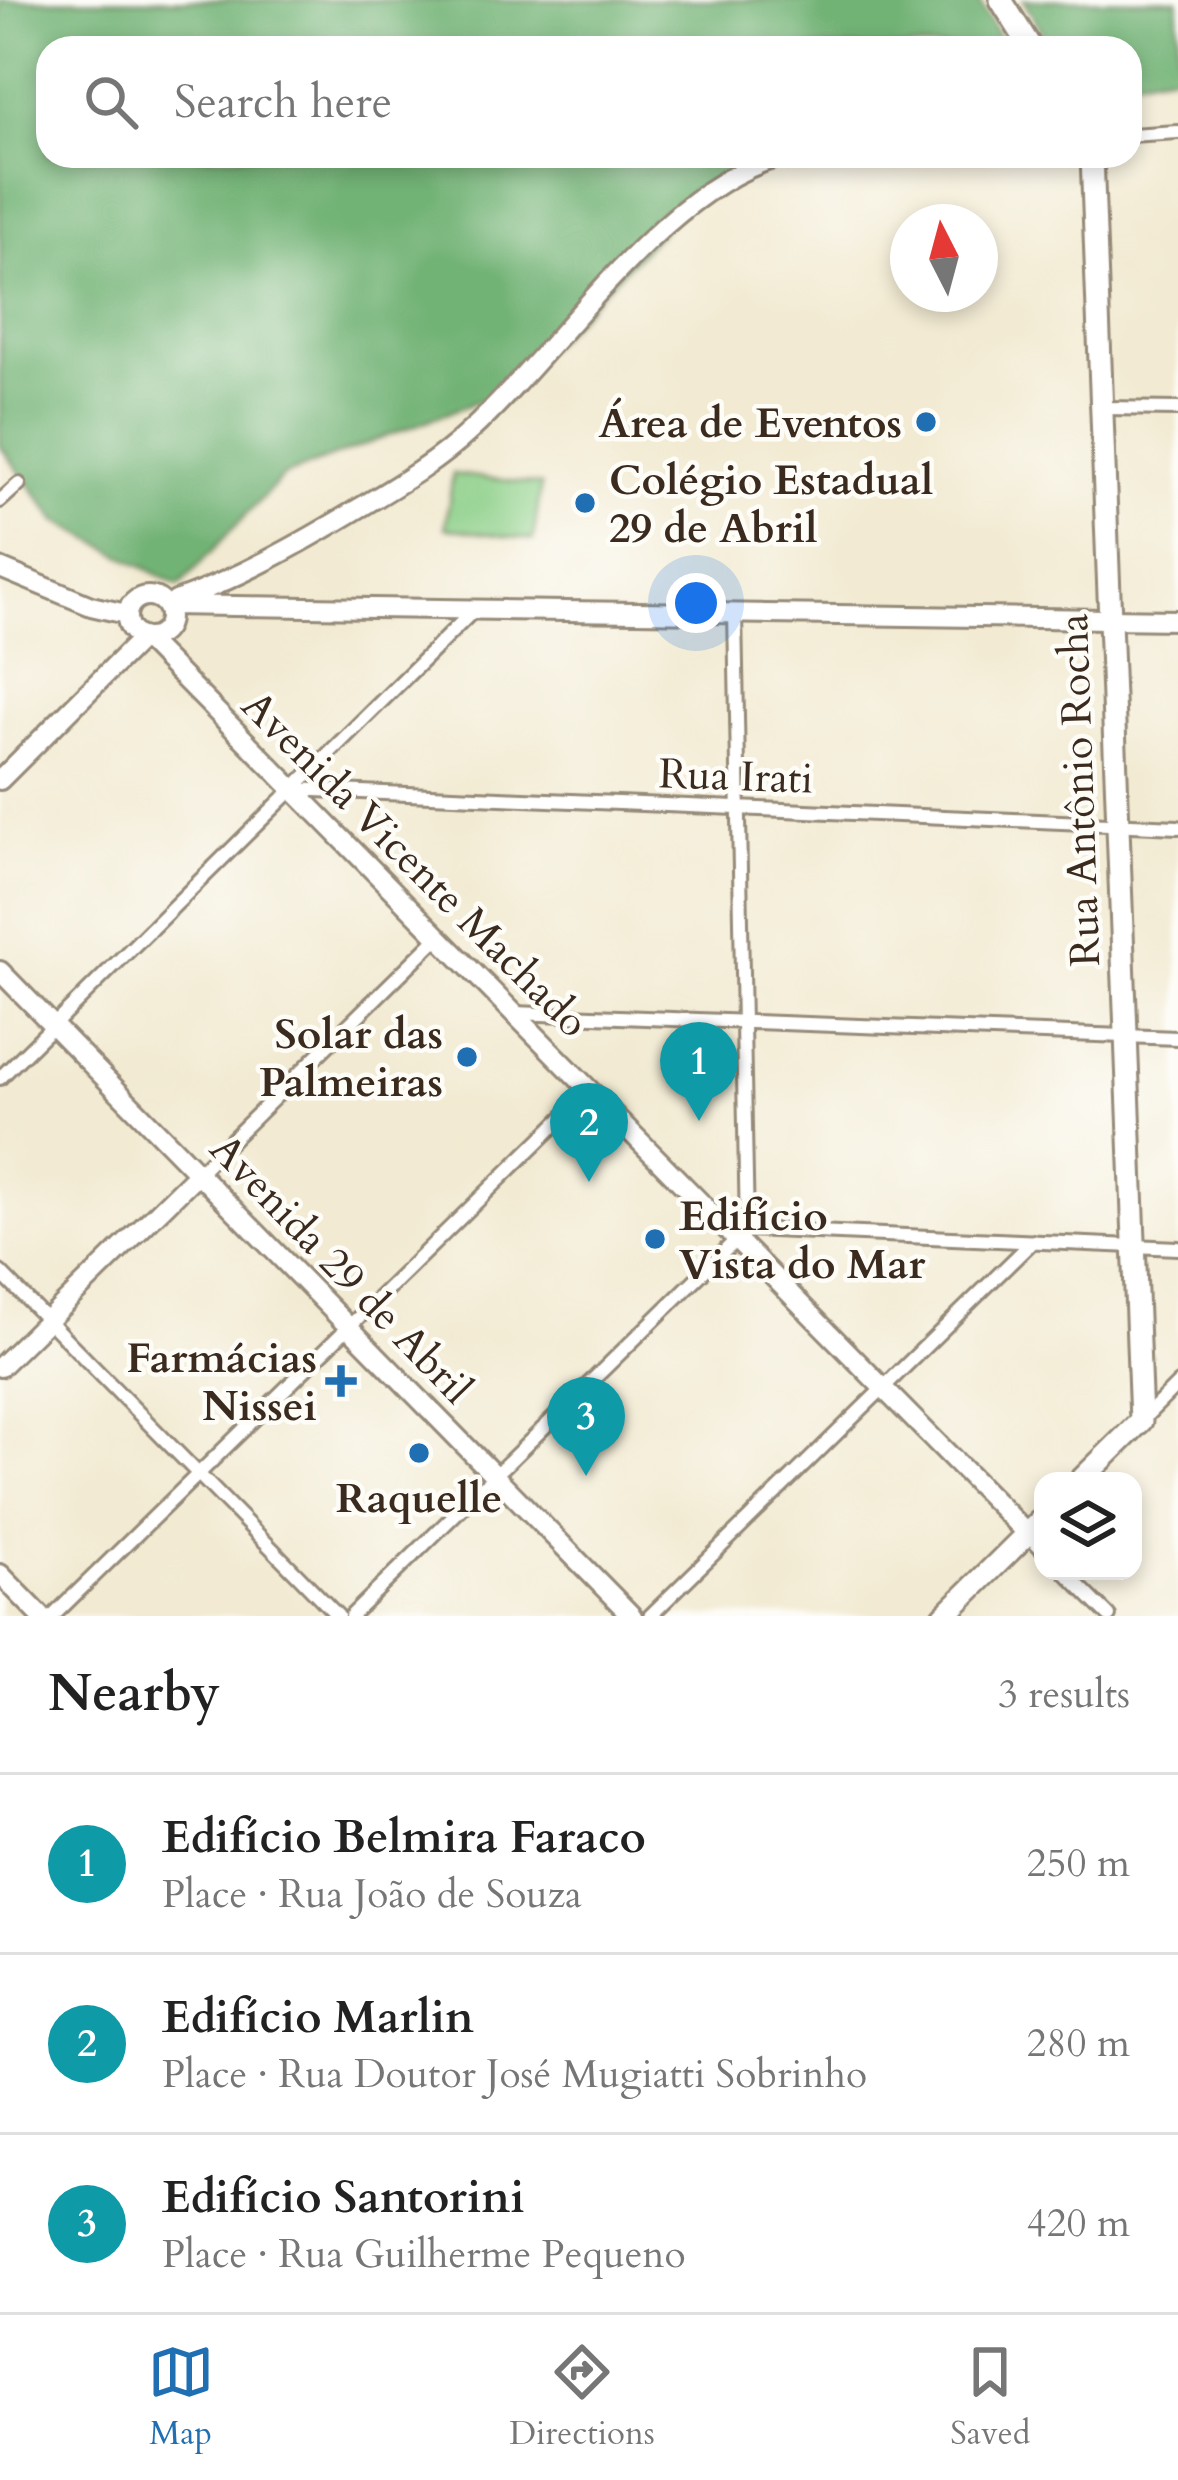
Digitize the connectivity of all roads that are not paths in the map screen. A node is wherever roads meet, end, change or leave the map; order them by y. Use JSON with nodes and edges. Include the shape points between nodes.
{"nodes":[{"id":1,"x":1001,"y":0,"type":"edge"},
{"id":2,"x":1023,"y":36,"type":"edge"},
{"id":3,"x":1178,"y":132,"type":"edge"},
{"id":4,"x":1142,"y":134,"type":"edge"},
{"id":5,"x":747,"y":168,"type":"edge"},
{"id":6,"x":1093,"y":168,"type":"edge"},
{"id":7,"x":1103,"y":408,"type":"junction"},
{"id":8,"x":1178,"y":409,"type":"edge"},
{"id":9,"x":19,"y":484,"type":"dead end"},
{"id":10,"x":0,"y":501,"type":"edge"},
{"id":11,"x":0,"y":568,"type":"edge"},
{"id":12,"x":166,"y":605,"type":"junction"},
{"id":13,"x":475,"y":610,"type":"junction"},
{"id":14,"x":126,"y":614,"type":"junction"},
{"id":15,"x":735,"y":614,"type":"junction"},
{"id":16,"x":1111,"y":619,"type":"junction"},
{"id":17,"x":1178,"y":620,"type":"edge"},
{"id":18,"x":142,"y":638,"type":"junction"},
{"id":19,"x":0,"y":780,"type":"edge"},
{"id":20,"x":292,"y":789,"type":"junction"},
{"id":21,"x":739,"y":808,"type":"junction"},
{"id":22,"x":1118,"y":824,"type":"junction"},
{"id":23,"x":1178,"y":827,"type":"edge"},
{"id":24,"x":438,"y":937,"type":"junction"},
{"id":25,"x":0,"y":971,"type":"edge"},
{"id":26,"x":513,"y":1012,"type":"junction"},
{"id":27,"x":743,"y":1022,"type":"junction"},
{"id":28,"x":53,"y":1025,"type":"junction"},
{"id":29,"x":1127,"y":1036,"type":"junction"},
{"id":30,"x":1178,"y":1038,"type":"edge"},
{"id":31,"x":0,"y":1078,"type":"edge"},
{"id":32,"x":590,"y":1091,"type":"junction"},
{"id":33,"x":198,"y":1173,"type":"junction"},
{"id":34,"x":742,"y":1234,"type":"junction"},
{"id":35,"x":1033,"y":1241,"type":"junction"},
{"id":36,"x":1135,"y":1246,"type":"junction"},
{"id":37,"x":1178,"y":1248,"type":"edge"},
{"id":38,"x":0,"y":1272,"type":"edge"},
{"id":39,"x":48,"y":1320,"type":"junction"},
{"id":40,"x":349,"y":1327,"type":"junction"},
{"id":41,"x":0,"y":1367,"type":"edge"},
{"id":42,"x":1178,"y":1384,"type":"edge"},
{"id":43,"x":883,"y":1388,"type":"junction"},
{"id":44,"x":1141,"y":1420,"type":"junction"},
{"id":45,"x":1089,"y":1472,"type":"edge"},
{"id":46,"x":198,"y":1474,"type":"junction"},
{"id":47,"x":494,"y":1476,"type":"junction"},
{"id":48,"x":1034,"y":1530,"type":"edge"},
{"id":49,"x":1034,"y":1537,"type":"edge"},
{"id":50,"x":0,"y":1574,"type":"edge"},
{"id":51,"x":1073,"y":1580,"type":"edge"},
{"id":52,"x":41,"y":1616,"type":"edge"},
{"id":53,"x":52,"y":1616,"type":"edge"},
{"id":54,"x":338,"y":1616,"type":"edge"},
{"id":55,"x":351,"y":1616,"type":"edge"},
{"id":56,"x":632,"y":1616,"type":"edge"},
{"id":57,"x":650,"y":1616,"type":"edge"},
{"id":58,"x":944,"y":1616,"type":"edge"},
{"id":59,"x":1108,"y":1616,"type":"edge"}],
"edges":[{"from":1,"to":2,"type":"main road"},
{"from":3,"to":4,"type":"street"},
{"from":5,"to":12,"type":"main road","via":[[704,192],[453,446],[274,559]]},
{"from":6,"to":7,"type":"main road","name":"Rua Antônio Rocha"},
{"from":7,"to":8,"type":"street"},
{"from":7,"to":16,"type":"main road","name":"Rua Antônio Rocha"},
{"from":9,"to":10,"type":"street"},
{"from":11,"to":14,"type":"main road"},
{"from":12,"to":13,"type":"main road"},
{"from":12,"to":14,"type":"main road","via":[[143,596]]},
{"from":12,"to":18,"type":"main road","via":[[163,632]]},
{"from":13,"to":15,"type":"main road"},
{"from":13,"to":20,"type":"street"},
{"from":14,"to":18,"type":"main road"},
{"from":15,"to":16,"type":"main road"},
{"from":15,"to":21,"type":"street"},
{"from":16,"to":17,"type":"main road"},
{"from":16,"to":22,"type":"main road","name":"Rua Antônio Rocha"},
{"from":18,"to":19,"type":"main road"},
{"from":18,"to":20,"type":"main road","name":"Avenida Vicente Machado"},
{"from":20,"to":21,"type":"street","name":"Rua Irati"},
{"from":20,"to":24,"type":"main road","name":"Avenida Vicente Machado"},
{"from":20,"to":28,"type":"street"},
{"from":21,"to":22,"type":"street","name":"Rua Irati"},
{"from":21,"to":27,"type":"street"},
{"from":22,"to":23,"type":"street","name":"Rua Irati"},
{"from":22,"to":29,"type":"main road","name":"Rua Antônio Rocha"},
{"from":24,"to":26,"type":"main road","name":"Avenida Vicente Machado"},
{"from":24,"to":33,"type":"street"},
{"from":25,"to":28,"type":"main road","name":"Avenida 29 de Abril"},
{"from":26,"to":27,"type":"street"},
{"from":26,"to":32,"type":"main road","name":"Avenida Vicente Machado"},
{"from":27,"to":29,"type":"street"},
{"from":27,"to":34,"type":"street"},
{"from":28,"to":31,"type":"street"},
{"from":28,"to":33,"type":"main road","name":"Avenida 29 de Abril"},
{"from":29,"to":30,"type":"street"},
{"from":29,"to":36,"type":"main road","name":"Rua Antônio Rocha"},
{"from":32,"to":34,"type":"main road","name":"Avenida Vicente Machado"},
{"from":32,"to":40,"type":"street"},
{"from":33,"to":39,"type":"main road"},
{"from":33,"to":40,"type":"main road","name":"Avenida 29 de Abril"},
{"from":34,"to":35,"type":"street"},
{"from":34,"to":43,"type":"main road","name":"Avenida Vicente Machado"},
{"from":34,"to":47,"type":"street"},
{"from":35,"to":36,"type":"street"},
{"from":35,"to":43,"type":"street"},
{"from":36,"to":37,"type":"street"},
{"from":36,"to":44,"type":"main road","name":"Rua Antônio Rocha"},
{"from":38,"to":39,"type":"street"},
{"from":39,"to":41,"type":"main road"},
{"from":39,"to":46,"type":"street"},
{"from":40,"to":46,"type":"street"},
{"from":40,"to":47,"type":"main road","name":"Avenida 29 de Abril"},
{"from":42,"to":44,"type":"street"},
{"from":43,"to":48,"type":"main road","name":"Avenida Vicente Machado"},
{"from":43,"to":57,"type":"street"},
{"from":44,"to":45,"type":"main road"},
{"from":46,"to":53,"type":"street"},
{"from":46,"to":54,"type":"street"},
{"from":47,"to":55,"type":"street"},
{"from":47,"to":56,"type":"main road","name":"Avenida 29 de Abril"},
{"from":49,"to":58,"type":"main road"},
{"from":50,"to":52,"type":"main road"},
{"from":51,"to":59,"type":"street"}]}
